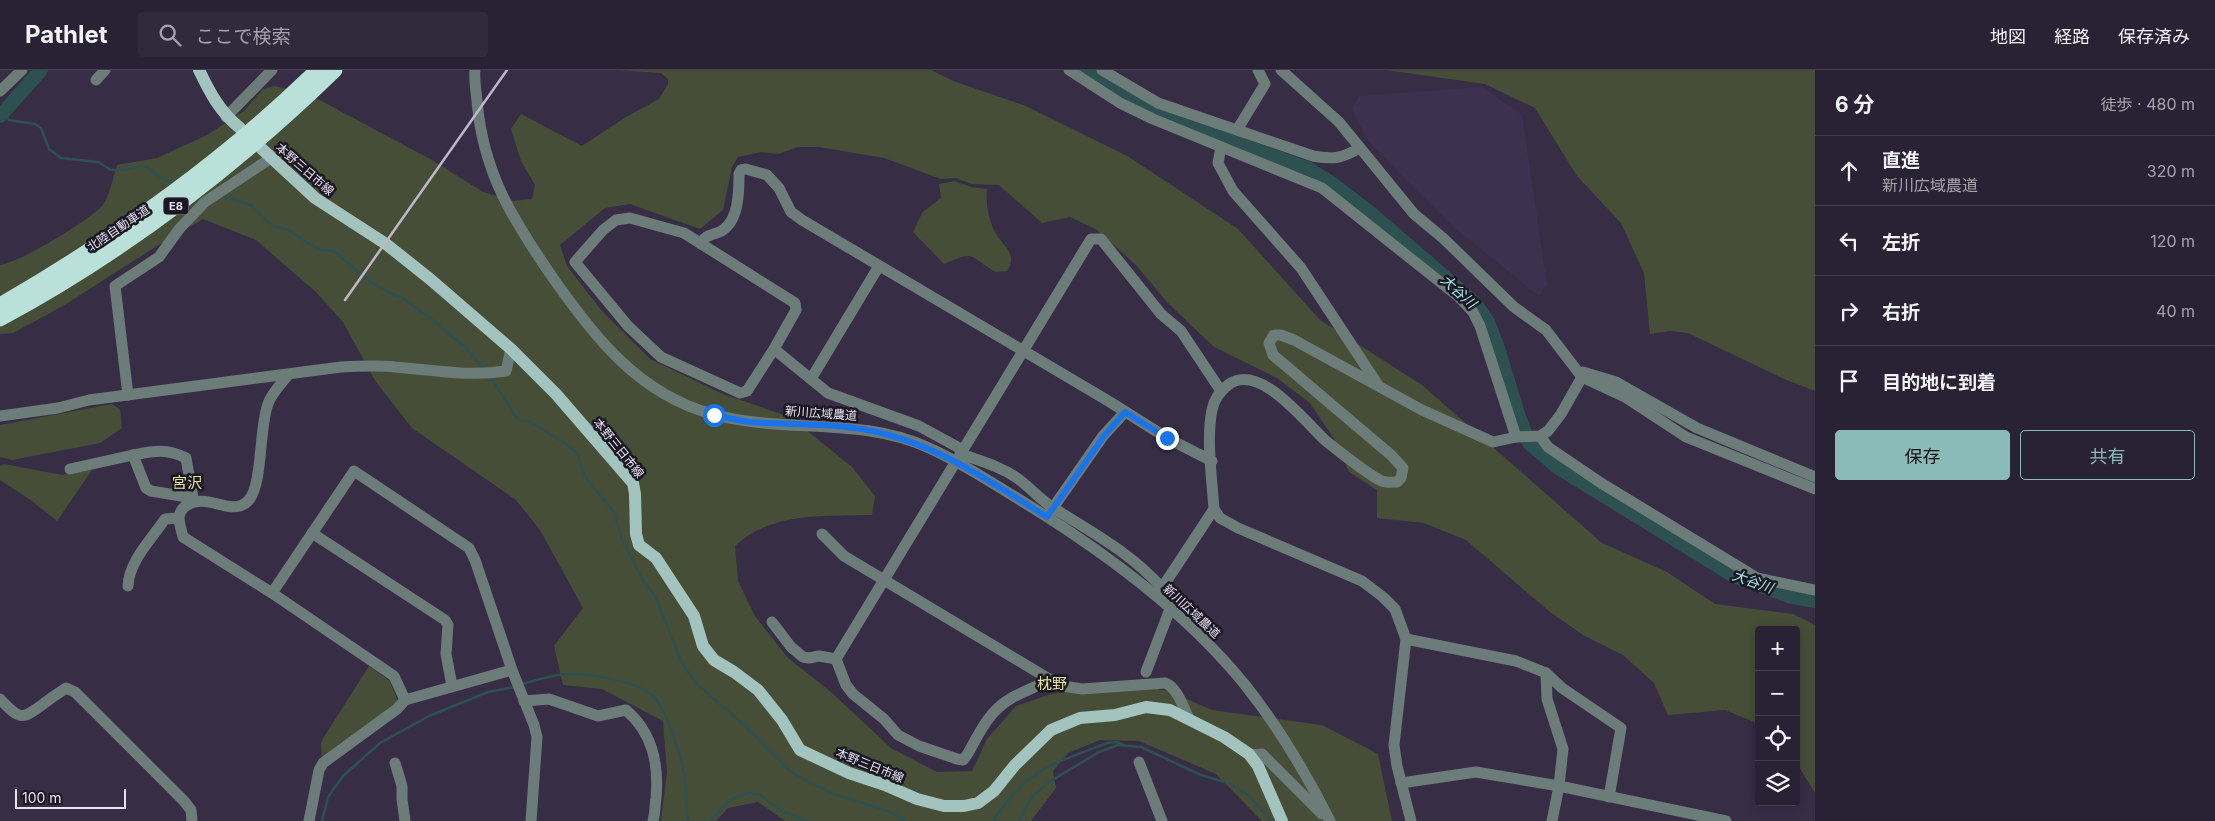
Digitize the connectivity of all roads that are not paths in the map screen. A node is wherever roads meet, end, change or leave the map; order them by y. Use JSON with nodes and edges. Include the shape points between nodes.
{"nodes":[{"id":1,"x":22,"y":70,"type":"edge"},
{"id":2,"x":105,"y":70,"type":"edge"},
{"id":3,"x":199,"y":70,"type":"edge"},
{"id":4,"x":272,"y":70,"type":"edge"},
{"id":5,"x":317,"y":70,"type":"edge"},
{"id":6,"x":335,"y":70,"type":"edge"},
{"id":7,"x":475,"y":70,"type":"edge"},
{"id":8,"x":1069,"y":70,"type":"edge"},
{"id":9,"x":1102,"y":70,"type":"edge"},
{"id":10,"x":1258,"y":70,"type":"edge"},
{"id":11,"x":1281,"y":70,"type":"edge"},
{"id":12,"x":96,"y":80,"type":"dead end"},
{"id":13,"x":0,"y":91,"type":"edge"},
{"id":14,"x":226,"y":116,"type":"junction"},
{"id":15,"x":240,"y":128,"type":"dead end"},
{"id":16,"x":1237,"y":130,"type":"junction"},
{"id":17,"x":1221,"y":147,"type":"junction"},
{"id":18,"x":1360,"y":148,"type":"junction"},
{"id":19,"x":262,"y":149,"type":"dead end"},
{"id":20,"x":272,"y":158,"type":"junction"},
{"id":21,"x":701,"y":244,"type":"junction"},
{"id":22,"x":879,"y":266,"type":"junction"},
{"id":23,"x":0,"y":305,"type":"edge"},
{"id":24,"x":0,"y":319,"type":"edge"},
{"id":25,"x":510,"y":348,"type":"junction"},
{"id":26,"x":774,"y":349,"type":"junction"},
{"id":27,"x":1023,"y":351,"type":"junction"},
{"id":28,"x":1582,"y":374,"type":"junction"},
{"id":29,"x":288,"y":375,"type":"junction"},
{"id":30,"x":811,"y":379,"type":"junction"},
{"id":31,"x":1378,"y":385,"type":"junction"},
{"id":32,"x":1221,"y":391,"type":"junction"},
{"id":33,"x":128,"y":395,"type":"junction"},
{"id":34,"x":1125,"y":412,"type":"junction"},
{"id":35,"x":0,"y":416,"type":"edge"},
{"id":36,"x":1540,"y":436,"type":"junction"},
{"id":37,"x":1516,"y":437,"type":"junction"},
{"id":38,"x":133,"y":455,"type":"junction"},
{"id":39,"x":960,"y":455,"type":"junction"},
{"id":40,"x":1212,"y":461,"type":"junction"},
{"id":41,"x":70,"y":469,"type":"dead end"},
{"id":42,"x":1815,"y":477,"type":"edge"},
{"id":43,"x":1815,"y":489,"type":"edge"},
{"id":44,"x":193,"y":500,"type":"junction"},
{"id":45,"x":1214,"y":510,"type":"junction"},
{"id":46,"x":1050,"y":513,"type":"junction"},
{"id":47,"x":178,"y":518,"type":"junction"},
{"id":48,"x":312,"y":534,"type":"junction"},
{"id":49,"x":822,"y":534,"type":"dead end"},
{"id":50,"x":885,"y":580,"type":"junction"},
{"id":51,"x":128,"y":586,"type":"dead end"},
{"id":52,"x":1815,"y":590,"type":"edge"},
{"id":53,"x":1159,"y":592,"type":"junction"},
{"id":54,"x":272,"y":593,"type":"junction"},
{"id":55,"x":1170,"y":609,"type":"junction"},
{"id":56,"x":772,"y":622,"type":"dead end"},
{"id":57,"x":1406,"y":639,"type":"junction"},
{"id":58,"x":836,"y":659,"type":"junction"},
{"id":59,"x":512,"y":670,"type":"junction"},
{"id":60,"x":1146,"y":672,"type":"dead end"},
{"id":61,"x":1546,"y":673,"type":"junction"},
{"id":62,"x":1049,"y":679,"type":"junction"},
{"id":63,"x":452,"y":686,"type":"junction"},
{"id":64,"x":0,"y":699,"type":"edge"},
{"id":65,"x":405,"y":700,"type":"junction"},
{"id":66,"x":524,"y":701,"type":"junction"},
{"id":67,"x":1189,"y":719,"type":"junction"},
{"id":68,"x":1250,"y":755,"type":"junction"},
{"id":69,"x":1140,"y":762,"type":"dead end"},
{"id":70,"x":395,"y":763,"type":"dead end"},
{"id":71,"x":1401,"y":783,"type":"junction"},
{"id":72,"x":1559,"y":786,"type":"junction"},
{"id":73,"x":1609,"y":797,"type":"junction"},
{"id":74,"x":192,"y":821,"type":"edge"},
{"id":75,"x":309,"y":821,"type":"edge"},
{"id":76,"x":405,"y":821,"type":"edge"},
{"id":77,"x":531,"y":821,"type":"edge"},
{"id":78,"x":653,"y":821,"type":"edge"},
{"id":79,"x":1162,"y":821,"type":"edge"},
{"id":80,"x":1282,"y":821,"type":"edge"},
{"id":81,"x":1329,"y":821,"type":"edge"},
{"id":82,"x":1411,"y":821,"type":"edge"},
{"id":83,"x":1552,"y":821,"type":"edge"},
{"id":84,"x":1726,"y":821,"type":"edge"}],
"edges":[{"from":1,"to":13,"type":"street"},
{"from":2,"to":12,"type":"street"},
{"from":3,"to":14,"type":"main road","via":[[211,96]]},
{"from":4,"to":14,"type":"street"},
{"from":5,"to":23,"type":"highway","name":"北陸自動車道","number":"E8","via":[[254,128],[155,205],[56,272]]},
{"from":6,"to":24,"type":"highway","name":"北陸自動車道","number":"E8","via":[[261,138],[165,214],[91,265]]},
{"from":7,"to":39,"type":"street","name":"新川広域農道","via":[[479,121],[488,164],[502,197],[524,236],[572,305],[614,357],[684,405],[714,415],[749,422],[854,428]]},
{"from":8,"to":17,"type":"street","via":[[1120,103]]},
{"from":9,"to":16,"type":"street","via":[[1158,103]]},
{"from":10,"to":16,"type":"street","via":[[1265,84]]},
{"from":11,"to":18,"type":"street","via":[[1339,122]]},
{"from":14,"to":15,"type":"main road"},
{"from":16,"to":18,"type":"street","via":[[1327,159],[1342,158]]},
{"from":17,"to":31,"type":"street","via":[[1218,163],[1233,191],[1301,268]]},
{"from":17,"to":37,"type":"street","via":[[1322,188],[1459,297],[1473,312],[1480,326]]},
{"from":18,"to":28,"type":"street","via":[[1414,214],[1514,306],[1546,330]]},
{"from":19,"to":20,"type":"main road","name":"本野三日市線"},
{"from":20,"to":25,"type":"main road","name":"本野三日市線","via":[[315,198],[373,235]]},
{"from":20,"to":33,"type":"street","via":[[205,202],[159,257],[115,286]]},
{"from":21,"to":22,"type":"street","via":[[705,237],[728,226],[736,207],[739,174],[746,169],[767,175],[779,188],[791,212]]},
{"from":21,"to":26,"type":"street","via":[[795,304],[796,310]]},
{"from":21,"to":26,"type":"street","via":[[670,228],[630,218],[616,220],[603,230],[575,262],[628,326],[661,357],[740,394],[747,392]]},
{"from":22,"to":27,"type":"street"},
{"from":22,"to":30,"type":"street"},
{"from":25,"to":29,"type":"street","via":[[506,371],[488,374],[377,366],[341,367]]},
{"from":25,"to":67,"type":"main road","name":"本野三日市線","via":[[556,394],[632,483],[639,545],[656,558],[694,616],[704,646],[714,660],[758,690],[800,750],[917,799],[944,806],[964,806],[978,803],[994,791],[1051,730],[1080,718],[1115,715],[1146,707],[1170,710]]},
{"from":26,"to":30,"type":"street"},
{"from":27,"to":32,"type":"street","via":[[1094,237],[1101,239],[1161,314],[1182,331]]},
{"from":27,"to":34,"type":"street"},
{"from":27,"to":39,"type":"street"},
{"from":28,"to":36,"type":"street","via":[[1561,414]]},
{"from":28,"to":42,"type":"street","via":[[1616,382],[1696,428]]},
{"from":28,"to":43,"type":"street","via":[[1686,436]]},
{"from":29,"to":33,"type":"street"},
{"from":29,"to":44,"type":"street","via":[[268,403],[256,482],[249,500],[242,506],[232,507]]},
{"from":30,"to":39,"type":"street","via":[[828,393],[919,426]]},
{"from":31,"to":32,"type":"street","via":[[1294,340],[1274,335],[1269,343],[1273,355],[1282,364],[1403,468],[1397,482],[1383,482],[1327,441],[1288,401],[1257,382],[1240,378]]},
{"from":31,"to":37,"type":"street","via":[[1422,410],[1493,442]]},
{"from":32,"to":40,"type":"street","via":[[1212,409]]},
{"from":33,"to":35,"type":"street"},
{"from":34,"to":40,"type":"street"},
{"from":34,"to":46,"type":"street","via":[[1104,436]]},
{"from":36,"to":37,"type":"street"},
{"from":36,"to":52,"type":"street","via":[[1548,447],[1600,483],[1757,578]]},
{"from":38,"to":41,"type":"street"},
{"from":38,"to":44,"type":"street","via":[[146,488]]},
{"from":38,"to":44,"type":"street","via":[[158,450],[173,451],[186,458]]},
{"from":39,"to":46,"type":"street","name":"新川広域農道"},
{"from":39,"to":46,"type":"street","via":[[1002,469],[1018,479]]},
{"from":39,"to":50,"type":"street"},
{"from":40,"to":45,"type":"street"},
{"from":44,"to":47,"type":"street","via":[[182,508]]},
{"from":45,"to":53,"type":"street"},
{"from":45,"to":57,"type":"street","via":[[1220,518],[1238,528],[1362,581],[1395,609]]},
{"from":46,"to":53,"type":"street","name":"新川広域農道","via":[[1099,552]]},
{"from":47,"to":51,"type":"street","via":[[165,519],[134,563]]},
{"from":47,"to":54,"type":"street","via":[[183,537]]},
{"from":48,"to":54,"type":"street"},
{"from":48,"to":59,"type":"street","via":[[354,471],[437,526],[469,548]]},
{"from":48,"to":63,"type":"street","via":[[445,620],[448,625],[446,654]]},
{"from":49,"to":50,"type":"street","via":[[844,556]]},
{"from":50,"to":58,"type":"street"},
{"from":50,"to":62,"type":"street"},
{"from":53,"to":55,"type":"street","name":"新川広域農道"},
{"from":54,"to":65,"type":"street","via":[[394,676]]},
{"from":55,"to":60,"type":"street"},
{"from":55,"to":81,"type":"street","name":"新川広域農道","via":[[1202,638],[1266,712],[1312,785]]},
{"from":56,"to":58,"type":"street","via":[[802,657]]},
{"from":57,"to":61,"type":"street","via":[[1516,661]]},
{"from":57,"to":71,"type":"street","via":[[1394,745]]},
{"from":58,"to":62,"type":"street","via":[[849,690],[898,735],[919,746],[963,760],[994,712],[1010,699],[1036,689]]},
{"from":59,"to":63,"type":"street"},
{"from":59,"to":66,"type":"street"},
{"from":61,"to":72,"type":"street","via":[[1547,699],[1563,749]]},
{"from":61,"to":73,"type":"street","via":[[1562,688],[1621,728]]},
{"from":62,"to":67,"type":"street","via":[[1063,686],[1082,689],[1165,683],[1176,692]]},
{"from":63,"to":65,"type":"street"},
{"from":64,"to":74,"type":"street","via":[[21,716],[29,715],[66,688],[75,692],[184,801],[191,810]]},
{"from":65,"to":75,"type":"street","via":[[323,763]]},
{"from":66,"to":77,"type":"street","via":[[536,737]]},
{"from":66,"to":78,"type":"street","via":[[549,699],[598,716],[626,710],[632,715],[653,746],[658,775]]},
{"from":67,"to":68,"type":"main road","name":"本野三日市線","via":[[1237,744]]},
{"from":68,"to":80,"type":"main road","name":"本野三日市線"},
{"from":68,"to":81,"type":"street","via":[[1262,754]]},
{"from":69,"to":79,"type":"street"},
{"from":70,"to":76,"type":"street","via":[[402,786]]},
{"from":71,"to":72,"type":"street","via":[[1476,772]]},
{"from":71,"to":82,"type":"street"},
{"from":72,"to":73,"type":"street"},
{"from":72,"to":83,"type":"street"},
{"from":73,"to":84,"type":"street"}]}
